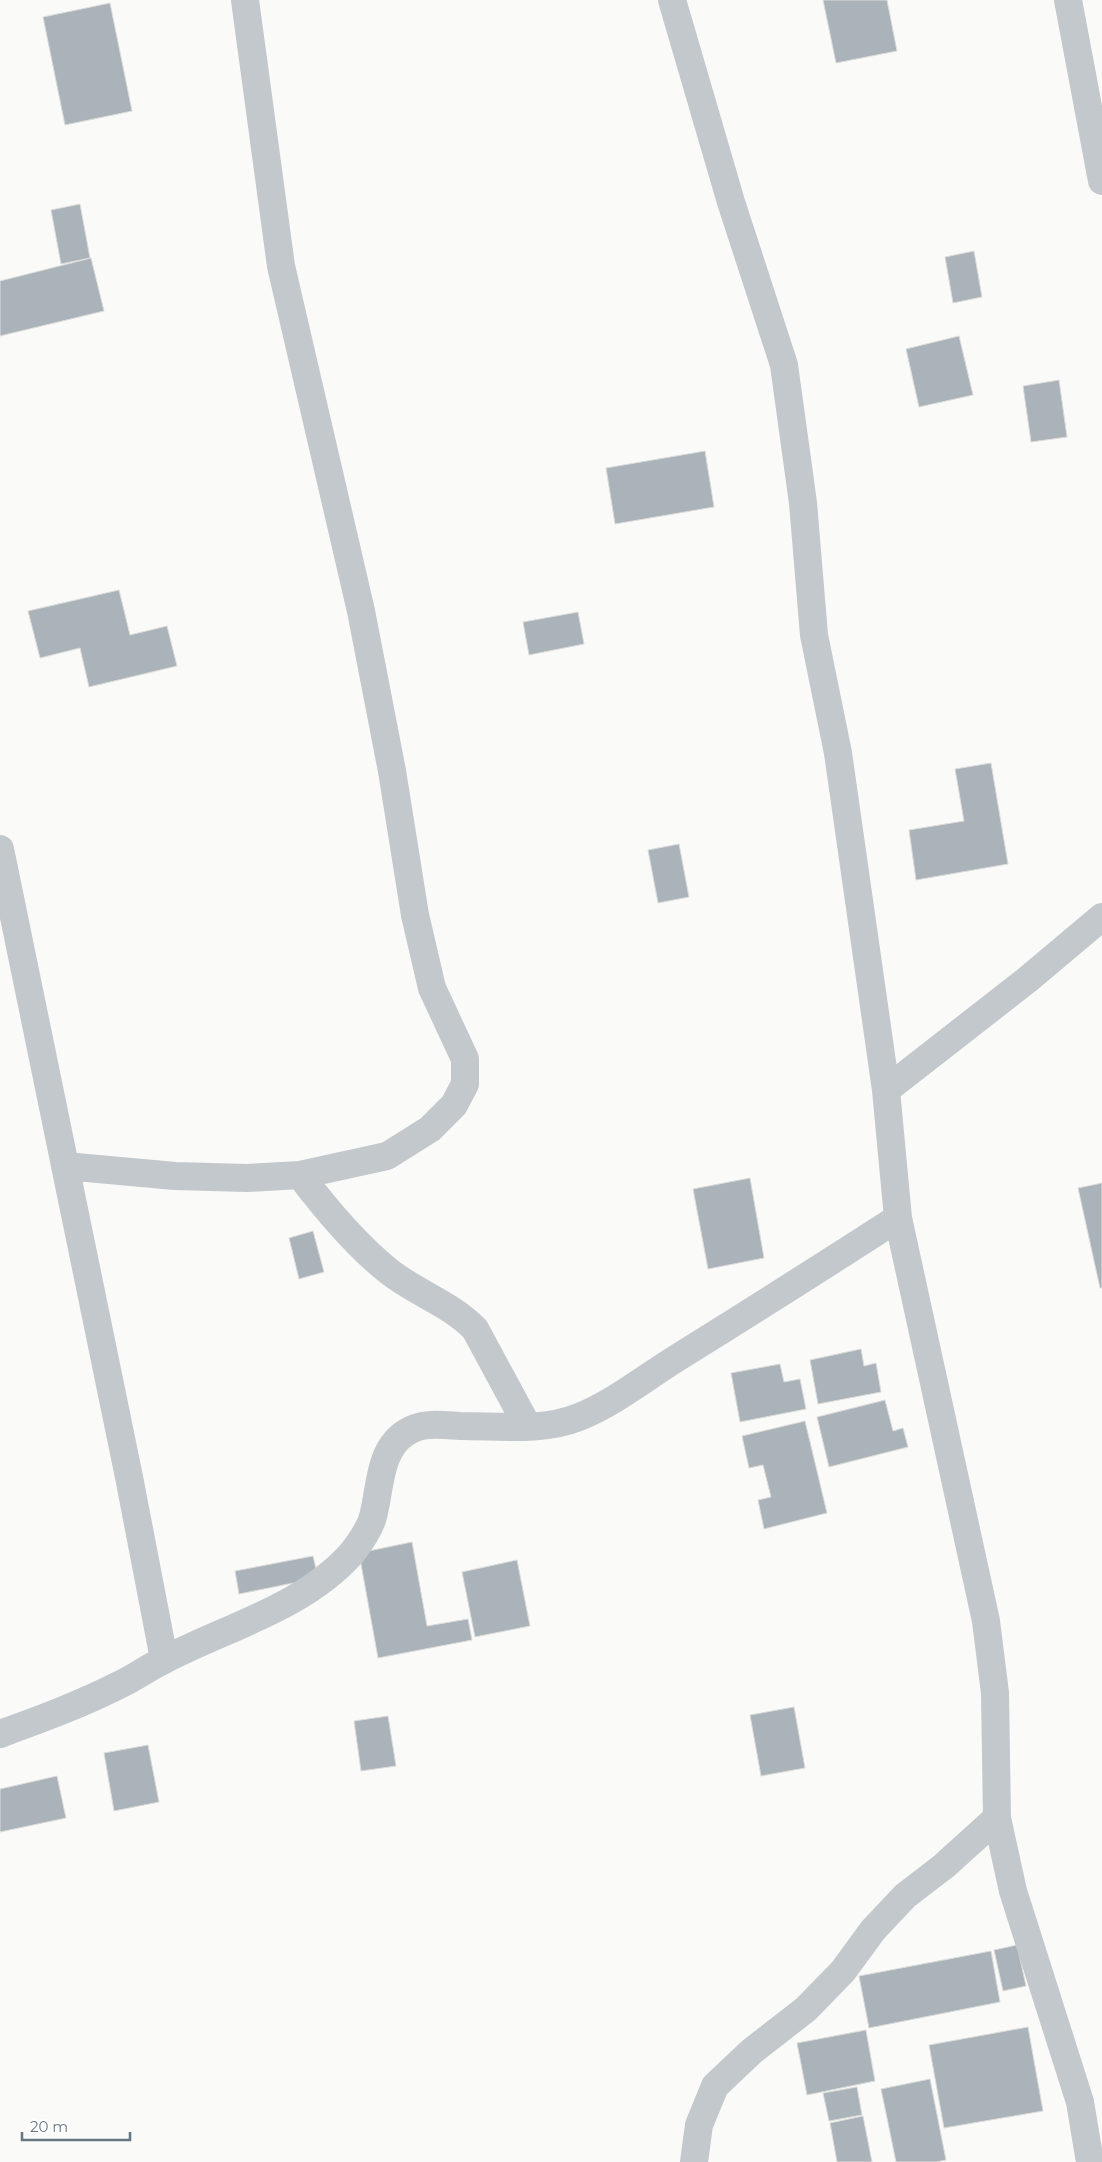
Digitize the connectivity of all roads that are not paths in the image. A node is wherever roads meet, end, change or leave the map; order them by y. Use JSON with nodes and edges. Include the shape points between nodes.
{"nodes":[{"id":1,"x":245,"y":0,"type":"edge"},
{"id":2,"x":672,"y":0,"type":"edge"},
{"id":3,"x":1068,"y":0,"type":"edge"},
{"id":4,"x":1102,"y":180,"type":"edge"},
{"id":5,"x":0,"y":849,"type":"edge"},
{"id":6,"x":1102,"y":917,"type":"edge"},
{"id":7,"x":886,"y":1090,"type":"junction"},
{"id":8,"x":65,"y":1166,"type":"junction"},
{"id":9,"x":300,"y":1175,"type":"junction"},
{"id":10,"x":898,"y":1218,"type":"junction"},
{"id":11,"x":528,"y":1427,"type":"junction"},
{"id":12,"x":164,"y":1659,"type":"junction"},
{"id":13,"x":0,"y":1734,"type":"edge"},
{"id":14,"x":997,"y":1818,"type":"junction"},
{"id":15,"x":694,"y":2162,"type":"edge"},
{"id":16,"x":1090,"y":2162,"type":"edge"}],
"edges":[{"from":1,"to":9,"type":"street","via":[[281,266],[361,611],[392,771],[415,915],[432,988],[465,1059],[465,1084],[454,1106],[430,1128],[386,1156]]},
{"from":2,"to":7,"type":"street","via":[[784,365],[803,503],[814,634],[838,753]]},
{"from":3,"to":4,"type":"street"},
{"from":5,"to":8,"type":"street"},
{"from":6,"to":7,"type":"street"},
{"from":7,"to":10,"type":"street"},
{"from":8,"to":9,"type":"street","via":[[175,1176],[247,1178]]},
{"from":8,"to":12,"type":"street"},
{"from":9,"to":11,"type":"street","via":[[328,1211],[386,1269],[464,1318],[475,1329]]},
{"from":10,"to":11,"type":"street","via":[[612,1400],[578,1418]]},
{"from":10,"to":14,"type":"street","via":[[986,1620],[995,1693]]},
{"from":11,"to":12,"type":"street","via":[[422,1426],[402,1435],[386,1456],[371,1523],[354,1551],[330,1574],[301,1596]]},
{"from":12,"to":13,"type":"street","via":[[121,1684]]},
{"from":14,"to":15,"type":"street","via":[[905,1896],[806,2009],[752,2051],[716,2086],[699,2125]]},
{"from":14,"to":16,"type":"street","via":[[1014,1891],[1080,2102]]}]}
